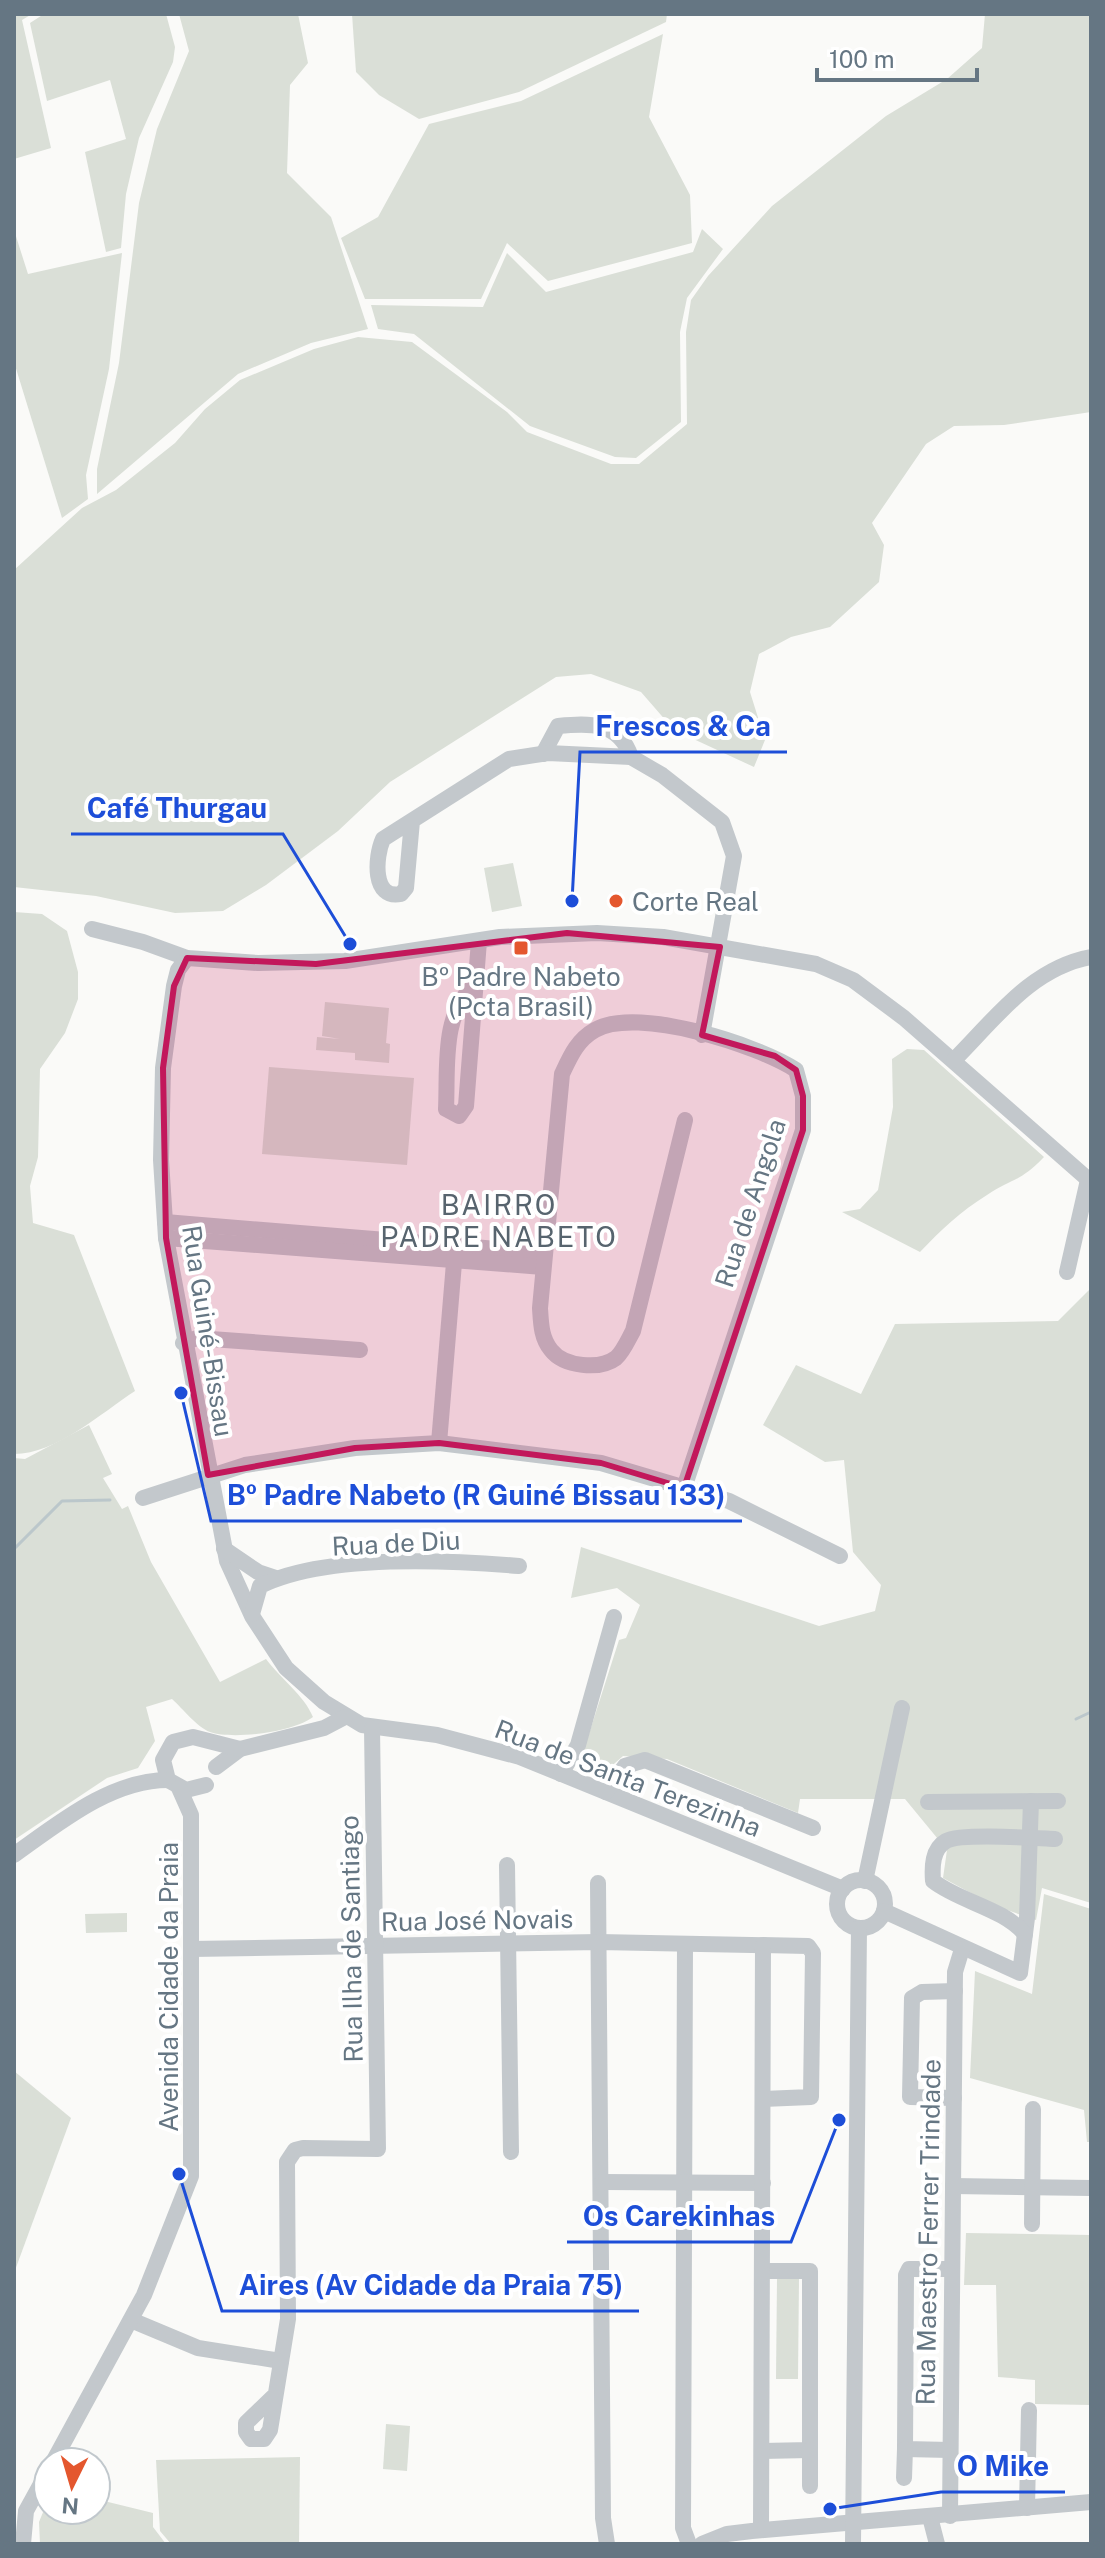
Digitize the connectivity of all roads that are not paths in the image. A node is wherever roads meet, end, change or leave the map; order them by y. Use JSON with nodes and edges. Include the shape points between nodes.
{"nodes":[{"id":1,"x":543,"y":754,"type":"junction"},
{"id":2,"x":631,"y":757,"type":"junction"},
{"id":3,"x":412,"y":821,"type":"dead end"},
{"id":4,"x":92,"y":929,"type":"dead end"},
{"id":5,"x":479,"y":941,"type":"junction"},
{"id":6,"x":720,"y":947,"type":"junction"},
{"id":7,"x":1091,"y":957,"type":"edge"},
{"id":8,"x":187,"y":958,"type":"junction"},
{"id":9,"x":476,"y":984,"type":"junction"},
{"id":10,"x":702,"y":1035,"type":"junction"},
{"id":11,"x":954,"y":1060,"type":"junction"},
{"id":12,"x":685,"y":1120,"type":"dead end"},
{"id":13,"x":1089,"y":1181,"type":"edge"},
{"id":14,"x":165,"y":1230,"type":"junction"},
{"id":15,"x":455,"y":1253,"type":"junction"},
{"id":16,"x":544,"y":1260,"type":"junction"},
{"id":17,"x":1067,"y":1272,"type":"dead end"},
{"id":18,"x":183,"y":1343,"type":"junction"},
{"id":19,"x":360,"y":1350,"type":"dead end"},
{"id":20,"x":439,"y":1443,"type":"junction"},
{"id":21,"x":208,"y":1475,"type":"junction"},
{"id":22,"x":684,"y":1488,"type":"junction"},
{"id":23,"x":143,"y":1498,"type":"dead end"},
{"id":24,"x":224,"y":1549,"type":"junction"},
{"id":25,"x":840,"y":1556,"type":"dead end"},
{"id":26,"x":519,"y":1566,"type":"dead end"},
{"id":27,"x":276,"y":1578,"type":"junction"},
{"id":28,"x":252,"y":1616,"type":"junction"},
{"id":29,"x":614,"y":1617,"type":"dead end"},
{"id":30,"x":902,"y":1708,"type":"dead end"},
{"id":31,"x":345,"y":1717,"type":"junction"},
{"id":32,"x":372,"y":1728,"type":"junction"},
{"id":33,"x":203,"y":1740,"type":"junction"},
{"id":34,"x":240,"y":1749,"type":"junction"},
{"id":35,"x":165,"y":1755,"type":"junction"},
{"id":36,"x":216,"y":1767,"type":"junction"},
{"id":37,"x":561,"y":1774,"type":"junction"},
{"id":38,"x":140,"y":1782,"type":"junction"},
{"id":39,"x":174,"y":1784,"type":"junction"},
{"id":40,"x":206,"y":1785,"type":"junction"},
{"id":41,"x":606,"y":1792,"type":"junction"},
{"id":42,"x":1031,"y":1801,"type":"junction"},
{"id":43,"x":1058,"y":1801,"type":"dead end"},
{"id":44,"x":928,"y":1802,"type":"dead end"},
{"id":45,"x":191,"y":1815,"type":"junction"},
{"id":46,"x":813,"y":1828,"type":"dead end"},
{"id":47,"x":1030,"y":1838,"type":"junction"},
{"id":48,"x":1055,"y":1839,"type":"dead end"},
{"id":49,"x":14,"y":1855,"type":"edge"},
{"id":50,"x":507,"y":1865,"type":"dead end"},
{"id":51,"x":865,"y":1881,"type":"junction"},
{"id":52,"x":598,"y":1883,"type":"dead end"},
{"id":53,"x":843,"y":1889,"type":"junction"},
{"id":54,"x":1027,"y":1903,"type":"junction"},
{"id":55,"x":884,"y":1911,"type":"junction"},
{"id":56,"x":1000,"y":1917,"type":"junction"},
{"id":57,"x":859,"y":1928,"type":"junction"},
{"id":58,"x":1025,"y":1934,"type":"junction"},
{"id":59,"x":599,"y":1942,"type":"junction"},
{"id":60,"x":508,"y":1943,"type":"junction"},
{"id":61,"x":685,"y":1944,"type":"junction"},
{"id":62,"x":763,"y":1945,"type":"junction"},
{"id":63,"x":374,"y":1946,"type":"junction"},
{"id":64,"x":191,"y":1949,"type":"junction"},
{"id":65,"x":962,"y":1949,"type":"junction"},
{"id":66,"x":955,"y":1991,"type":"junction"},
{"id":67,"x":954,"y":2098,"type":"junction"},
{"id":68,"x":763,"y":2099,"type":"junction"},
{"id":69,"x":1033,"y":2109,"type":"dead end"},
{"id":70,"x":511,"y":2152,"type":"dead end"},
{"id":71,"x":602,"y":2182,"type":"junction"},
{"id":72,"x":685,"y":2182,"type":"junction"},
{"id":73,"x":763,"y":2183,"type":"junction"},
{"id":74,"x":953,"y":2186,"type":"junction"},
{"id":75,"x":1032,"y":2187,"type":"junction"},
{"id":76,"x":1091,"y":2188,"type":"edge"},
{"id":77,"x":1032,"y":2224,"type":"dead end"},
{"id":78,"x":952,"y":2269,"type":"junction"},
{"id":79,"x":763,"y":2271,"type":"junction"},
{"id":80,"x":131,"y":2320,"type":"junction"},
{"id":81,"x":281,"y":2361,"type":"junction"},
{"id":82,"x":273,"y":2397,"type":"dead end"},
{"id":83,"x":1029,"y":2410,"type":"dead end"},
{"id":84,"x":62,"y":2446,"type":"edge"},
{"id":85,"x":905,"y":2449,"type":"junction"},
{"id":86,"x":810,"y":2450,"type":"junction"},
{"id":87,"x":950,"y":2450,"type":"junction"},
{"id":88,"x":762,"y":2451,"type":"junction"},
{"id":89,"x":904,"y":2478,"type":"dead end"},
{"id":90,"x":810,"y":2486,"type":"dead end"},
{"id":91,"x":32,"y":2500,"type":"edge"},
{"id":92,"x":1091,"y":2502,"type":"edge"},
{"id":93,"x":1027,"y":2508,"type":"junction"},
{"id":94,"x":950,"y":2516,"type":"junction"},
{"id":95,"x":930,"y":2517,"type":"junction"},
{"id":96,"x":854,"y":2524,"type":"junction"},
{"id":97,"x":756,"y":2535,"type":"edge"},
{"id":98,"x":606,"y":2542,"type":"edge"},
{"id":99,"x":23,"y":2544,"type":"edge"},
{"id":100,"x":689,"y":2544,"type":"edge"},
{"id":101,"x":702,"y":2544,"type":"edge"},
{"id":102,"x":853,"y":2544,"type":"edge"},
{"id":103,"x":937,"y":2544,"type":"edge"}],
"edges":[{"from":1,"to":2,"type":"street"},
{"from":1,"to":2,"type":"street","via":[[558,726],[593,723],[614,733]]},
{"from":1,"to":3,"type":"street","via":[[509,759]]},
{"from":2,"to":6,"type":"street","via":[[722,822],[734,856]]},
{"from":4,"to":8,"type":"street"},
{"from":5,"to":6,"type":"street","via":[[597,933]]},
{"from":5,"to":8,"type":"street","via":[[316,964]]},
{"from":5,"to":9,"type":"street"},
{"from":6,"to":10,"type":"street"},
{"from":6,"to":11,"type":"street","via":[[835,970],[866,988]]},
{"from":7,"to":11,"type":"street","via":[[1034,981]]},
{"from":8,"to":14,"type":"street","name":"Rua Guiné-Bissau","via":[[174,986],[163,1068]]},
{"from":9,"to":9,"type":"street","via":[[461,996],[449,1031],[446,1109],[459,1116],[466,1106]]},
{"from":10,"to":16,"type":"street","name":"Rua de Angola","via":[[622,1022],[595,1030],[575,1047],[562,1074]]},
{"from":10,"to":22,"type":"street","name":"Rua de Angola","via":[[775,1056],[796,1070],[803,1130]]},
{"from":11,"to":13,"type":"street"},
{"from":12,"to":16,"type":"street","name":"Rua de Angola","via":[[633,1331],[618,1356],[588,1365],[552,1353],[542,1333]]},
{"from":13,"to":17,"type":"street"},
{"from":14,"to":15,"type":"street"},
{"from":14,"to":18,"type":"street","name":"Rua Guiné-Bissau"},
{"from":15,"to":16,"type":"street"},
{"from":15,"to":20,"type":"street"},
{"from":18,"to":19,"type":"street","via":[[197,1338]]},
{"from":18,"to":21,"type":"street","name":"Rua Guiné-Bissau"},
{"from":20,"to":21,"type":"street","via":[[355,1448]]},
{"from":20,"to":22,"type":"street","via":[[601,1463]]},
{"from":21,"to":23,"type":"street"},
{"from":21,"to":24,"type":"street","name":"Rua Guiné-Bissau"},
{"from":22,"to":25,"type":"street","via":[[729,1501]]},
{"from":24,"to":27,"type":"street"},
{"from":24,"to":28,"type":"street","name":"Rua Guiné-Bissau"},
{"from":26,"to":27,"type":"street","name":"Rua de Diu","via":[[450,1561],[362,1564]]},
{"from":27,"to":28,"type":"street","via":[[260,1586]]},
{"from":28,"to":31,"type":"street","name":"Rua Guiné-Bissau","via":[[286,1668]]},
{"from":29,"to":37,"type":"street","via":[[578,1745]]},
{"from":30,"to":51,"type":"street"},
{"from":31,"to":32,"type":"street","name":"Rua de Santa Terezinha"},
{"from":31,"to":34,"type":"street","via":[[324,1728]]},
{"from":32,"to":37,"type":"street","name":"Rua de Santa Terezinha","via":[[437,1735]]},
{"from":32,"to":63,"type":"street","name":"Rua Ilha de Santiago"},
{"from":33,"to":34,"type":"street"},
{"from":33,"to":35,"type":"street","via":[[183,1738]]},
{"from":33,"to":36,"type":"street","via":[[216,1757]]},
{"from":34,"to":36,"type":"street"},
{"from":35,"to":38,"type":"street"},
{"from":35,"to":39,"type":"street","via":[[164,1770]]},
{"from":36,"to":40,"type":"street"},
{"from":37,"to":41,"type":"street","name":"Rua de Santa Terezinha"},
{"from":38,"to":39,"type":"street"},
{"from":38,"to":49,"type":"street","via":[[62,1821]]},
{"from":39,"to":40,"type":"street","via":[[197,1789]]},
{"from":39,"to":45,"type":"street","name":"Avenida Cidade da Praia"},
{"from":40,"to":45,"type":"street","name":"Avenida Cidade da Praia"},
{"from":41,"to":46,"type":"street","via":[[625,1766],[645,1760]]},
{"from":41,"to":53,"type":"street","name":"Rua de Santa Terezinha"},
{"from":42,"to":43,"type":"street"},
{"from":42,"to":44,"type":"street"},
{"from":42,"to":47,"type":"street"},
{"from":45,"to":64,"type":"street","name":"Avenida Cidade da Praia"},
{"from":47,"to":48,"type":"street"},
{"from":47,"to":54,"type":"street"},
{"from":47,"to":56,"type":"street","via":[[947,1840],[937,1850],[933,1881]]},
{"from":50,"to":60,"type":"street"},
{"from":51,"to":53,"type":"street"},
{"from":51,"to":55,"type":"street","via":[[882,1893]]},
{"from":52,"to":59,"type":"street"},
{"from":53,"to":57,"type":"street","via":[[838,1897],[840,1915]]},
{"from":54,"to":56,"type":"street"},
{"from":54,"to":58,"type":"street"},
{"from":55,"to":57,"type":"street","via":[[872,1925]]},
{"from":55,"to":65,"type":"street"},
{"from":56,"to":58,"type":"street"},
{"from":57,"to":96,"type":"street"},
{"from":58,"to":65,"type":"street","via":[[1020,1973]]},
{"from":59,"to":60,"type":"street","name":"Rua José Novais"},
{"from":59,"to":61,"type":"street","name":"Rua José Novais"},
{"from":59,"to":71,"type":"street"},
{"from":60,"to":63,"type":"street","name":"Rua José Novais"},
{"from":60,"to":70,"type":"street"},
{"from":61,"to":62,"type":"street","name":"Rua José Novais"},
{"from":61,"to":72,"type":"street"},
{"from":62,"to":68,"type":"street"},
{"from":62,"to":68,"type":"street","name":"Rua José Novais","via":[[808,1946],[813,1953],[811,2097]]},
{"from":63,"to":64,"type":"street","name":"Rua José Novais"},
{"from":63,"to":81,"type":"street","name":"Rua Ilha de Santiago","via":[[378,2149],[303,2148],[287,2162],[288,2319]]},
{"from":64,"to":80,"type":"street","name":"Avenida Cidade da Praia","via":[[193,2165]]},
{"from":65,"to":66,"type":"street","name":"Rua Maestro Ferrer Trindade"},
{"from":66,"to":67,"type":"street","name":"Rua Maestro Ferrer Trindade"},
{"from":66,"to":67,"type":"street","via":[[922,1992],[912,1998],[910,2097]]},
{"from":67,"to":74,"type":"street","name":"Rua Maestro Ferrer Trindade"},
{"from":68,"to":73,"type":"street"},
{"from":69,"to":75,"type":"street"},
{"from":71,"to":72,"type":"street"},
{"from":71,"to":98,"type":"street"},
{"from":72,"to":73,"type":"street"},
{"from":72,"to":100,"type":"street","via":[[683,2528]]},
{"from":73,"to":79,"type":"street"},
{"from":74,"to":75,"type":"street"},
{"from":74,"to":78,"type":"street","name":"Rua Maestro Ferrer Trindade"},
{"from":75,"to":76,"type":"street"},
{"from":75,"to":77,"type":"street"},
{"from":78,"to":85,"type":"street","via":[[906,2271]]},
{"from":78,"to":87,"type":"street","name":"Rua Maestro Ferrer Trindade"},
{"from":79,"to":86,"type":"street","via":[[810,2271]]},
{"from":79,"to":88,"type":"street"},
{"from":80,"to":81,"type":"street","via":[[198,2348]]},
{"from":80,"to":84,"type":"street","name":"Avenida Cidade da Praia"},
{"from":81,"to":82,"type":"street"},
{"from":83,"to":93,"type":"street"},
{"from":85,"to":87,"type":"street"},
{"from":85,"to":89,"type":"street"},
{"from":86,"to":88,"type":"street"},
{"from":86,"to":90,"type":"street"},
{"from":87,"to":94,"type":"street","name":"Rua Maestro Ferrer Trindade"},
{"from":88,"to":97,"type":"street"},
{"from":91,"to":99,"type":"street"},
{"from":92,"to":93,"type":"street"},
{"from":93,"to":94,"type":"street"},
{"from":94,"to":95,"type":"street"},
{"from":95,"to":96,"type":"street"},
{"from":95,"to":103,"type":"street"},
{"from":96,"to":97,"type":"street"},
{"from":96,"to":102,"type":"street"},
{"from":97,"to":101,"type":"street","via":[[727,2534]]}]}
